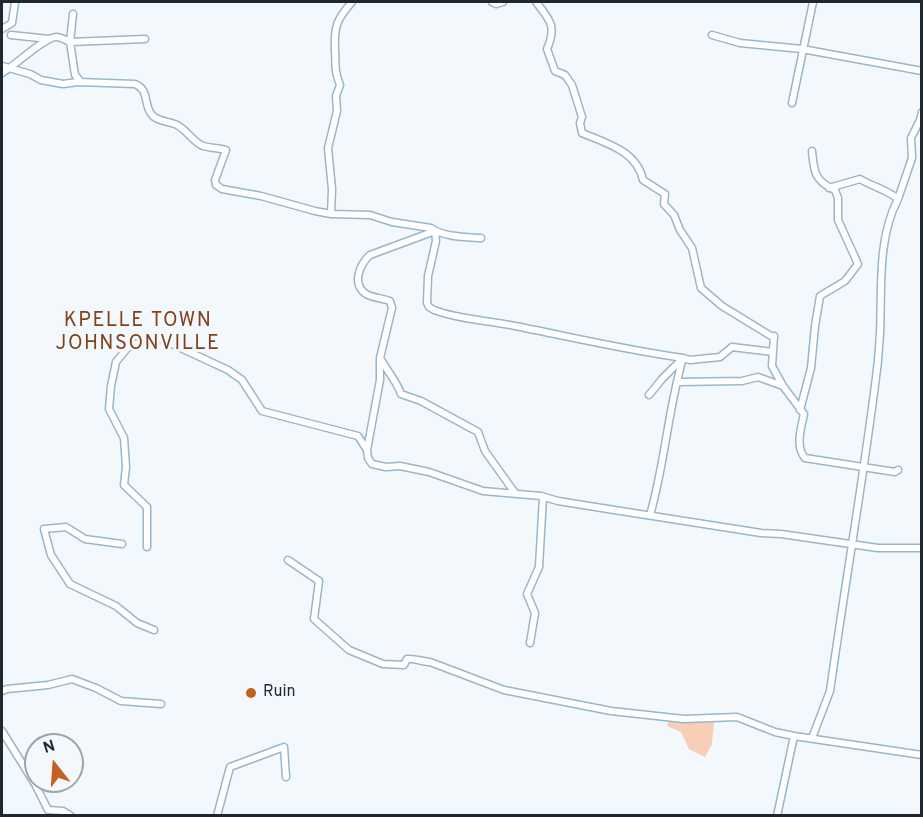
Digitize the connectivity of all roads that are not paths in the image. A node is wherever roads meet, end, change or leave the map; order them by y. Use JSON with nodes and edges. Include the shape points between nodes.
{"nodes":[{"id":1,"x":15,"y":2,"type":"edge"},
{"id":2,"x":352,"y":2,"type":"edge"},
{"id":3,"x":492,"y":2,"type":"edge"},
{"id":4,"x":503,"y":2,"type":"edge"},
{"id":5,"x":536,"y":2,"type":"edge"},
{"id":6,"x":813,"y":2,"type":"edge"},
{"id":7,"x":74,"y":14,"type":"dead end"},
{"id":8,"x":2,"y":29,"type":"edge"},
{"id":9,"x":11,"y":35,"type":"dead end"},
{"id":10,"x":712,"y":35,"type":"dead end"},
{"id":11,"x":48,"y":39,"type":"junction"},
{"id":12,"x":145,"y":39,"type":"dead end"},
{"id":13,"x":70,"y":42,"type":"junction"},
{"id":14,"x":802,"y":49,"type":"junction"},
{"id":15,"x":2,"y":66,"type":"edge"},
{"id":16,"x":12,"y":68,"type":"junction"},
{"id":17,"x":921,"y":70,"type":"edge"},
{"id":18,"x":2,"y":73,"type":"edge"},
{"id":19,"x":81,"y":82,"type":"junction"},
{"id":20,"x":792,"y":103,"type":"dead end"},
{"id":21,"x":921,"y":112,"type":"edge"},
{"id":22,"x":812,"y":151,"type":"dead end"},
{"id":23,"x":829,"y":188,"type":"junction"},
{"id":24,"x":898,"y":199,"type":"junction"},
{"id":25,"x":331,"y":214,"type":"junction"},
{"id":26,"x":435,"y":231,"type":"junction"},
{"id":27,"x":481,"y":238,"type":"dead end"},
{"id":28,"x":773,"y":352,"type":"junction"},
{"id":29,"x":380,"y":358,"type":"junction"},
{"id":30,"x":683,"y":358,"type":"junction"},
{"id":31,"x":676,"y":382,"type":"junction"},
{"id":32,"x":783,"y":386,"type":"junction"},
{"id":33,"x":650,"y":394,"type":"dead end"},
{"id":34,"x":800,"y":410,"type":"junction"},
{"id":35,"x":367,"y":450,"type":"junction"},
{"id":36,"x":862,"y":466,"type":"junction"},
{"id":37,"x":898,"y":470,"type":"dead end"},
{"id":38,"x":515,"y":493,"type":"junction"},
{"id":39,"x":543,"y":496,"type":"junction"},
{"id":40,"x":650,"y":515,"type":"junction"},
{"id":41,"x":851,"y":543,"type":"junction"},
{"id":42,"x":122,"y":544,"type":"dead end"},
{"id":43,"x":147,"y":547,"type":"dead end"},
{"id":44,"x":921,"y":548,"type":"edge"},
{"id":45,"x":288,"y":560,"type":"dead end"},
{"id":46,"x":154,"y":630,"type":"dead end"},
{"id":47,"x":531,"y":643,"type":"dead end"},
{"id":48,"x":2,"y":691,"type":"edge"},
{"id":49,"x":161,"y":704,"type":"dead end"},
{"id":50,"x":2,"y":731,"type":"edge"},
{"id":51,"x":794,"y":736,"type":"junction"},
{"id":52,"x":812,"y":738,"type":"junction"},
{"id":53,"x":921,"y":755,"type":"edge"},
{"id":54,"x":286,"y":777,"type":"dead end"},
{"id":55,"x":71,"y":816,"type":"edge"},
{"id":56,"x":217,"y":816,"type":"edge"},
{"id":57,"x":777,"y":816,"type":"edge"}],
"edges":[{"from":1,"to":8,"type":"street","via":[[12,23]]},
{"from":2,"to":25,"type":"street","via":[[334,30],[334,71],[340,85],[328,148]]},
{"from":3,"to":4,"type":"street"},
{"from":5,"to":28,"type":"street","via":[[553,27],[547,49],[555,71],[565,75],[572,85],[582,117],[582,133],[628,154],[641,169],[643,180],[665,194],[664,204],[693,248],[700,288],[722,306],[774,336]]},
{"from":6,"to":14,"type":"street"},
{"from":7,"to":13,"type":"street"},
{"from":9,"to":11,"type":"street"},
{"from":10,"to":14,"type":"street","via":[[740,43]]},
{"from":11,"to":13,"type":"street","via":[[58,37]]},
{"from":11,"to":16,"type":"street"},
{"from":12,"to":13,"type":"street"},
{"from":13,"to":19,"type":"street","via":[[75,75]]},
{"from":14,"to":17,"type":"street"},
{"from":14,"to":20,"type":"street"},
{"from":15,"to":16,"type":"street"},
{"from":16,"to":18,"type":"street"},
{"from":16,"to":19,"type":"street","via":[[41,80]]},
{"from":19,"to":25,"type":"street","via":[[140,86],[154,118],[175,124],[204,146],[226,150],[214,180],[222,189]]},
{"from":21,"to":24,"type":"street","via":[[911,138],[912,158]]},
{"from":22,"to":23,"type":"street","via":[[814,173]]},
{"from":23,"to":24,"type":"street","via":[[860,179]]},
{"from":23,"to":34,"type":"street","via":[[835,190],[838,220],[858,264],[845,281],[820,296],[811,368]]},
{"from":24,"to":36,"type":"street","via":[[890,213],[886,235],[874,393]]},
{"from":25,"to":26,"type":"street","via":[[370,215]]},
{"from":26,"to":27,"type":"street"},
{"from":26,"to":29,"type":"street","via":[[370,255],[362,263],[358,275],[362,291],[390,301],[392,308]]},
{"from":26,"to":30,"type":"street","via":[[427,303],[434,310]]},
{"from":28,"to":30,"type":"street","via":[[732,347],[720,357]]},
{"from":28,"to":32,"type":"street","via":[[772,366]]},
{"from":29,"to":35,"type":"street","via":[[380,380]]},
{"from":29,"to":38,"type":"street","via":[[401,394],[478,432],[485,452]]},
{"from":30,"to":31,"type":"street"},
{"from":30,"to":33,"type":"street"},
{"from":31,"to":32,"type":"street","via":[[742,381],[758,376]]},
{"from":31,"to":40,"type":"street","via":[[660,480]]},
{"from":32,"to":34,"type":"street"},
{"from":34,"to":36,"type":"street","via":[[804,414],[800,453],[805,458]]},
{"from":35,"to":38,"type":"street","via":[[372,464],[429,472],[483,491]]},
{"from":35,"to":43,"type":"street","via":[[358,436],[262,411],[242,380],[228,370],[157,337],[129,346],[116,362],[109,409],[124,438],[124,485],[147,507]]},
{"from":36,"to":37,"type":"street"},
{"from":36,"to":41,"type":"street"},
{"from":38,"to":39,"type":"street"},
{"from":39,"to":40,"type":"street"},
{"from":39,"to":47,"type":"street","via":[[539,567],[527,594],[535,613]]},
{"from":40,"to":41,"type":"street"},
{"from":41,"to":44,"type":"street","via":[[878,548]]},
{"from":41,"to":52,"type":"street","via":[[830,691]]},
{"from":42,"to":46,"type":"street","via":[[85,539],[66,526],[44,529],[51,555],[70,584]]},
{"from":45,"to":51,"type":"street","via":[[319,581],[314,619],[350,650],[368,659],[404,665],[407,659],[430,662],[504,690],[611,711],[684,719],[737,717]]},
{"from":48,"to":49,"type":"street","via":[[72,679],[121,701]]},
{"from":50,"to":55,"type":"street","via":[[48,810]]},
{"from":51,"to":52,"type":"street"},
{"from":51,"to":57,"type":"street"},
{"from":52,"to":53,"type":"street"},
{"from":54,"to":56,"type":"street","via":[[284,747],[230,767]]}]}
